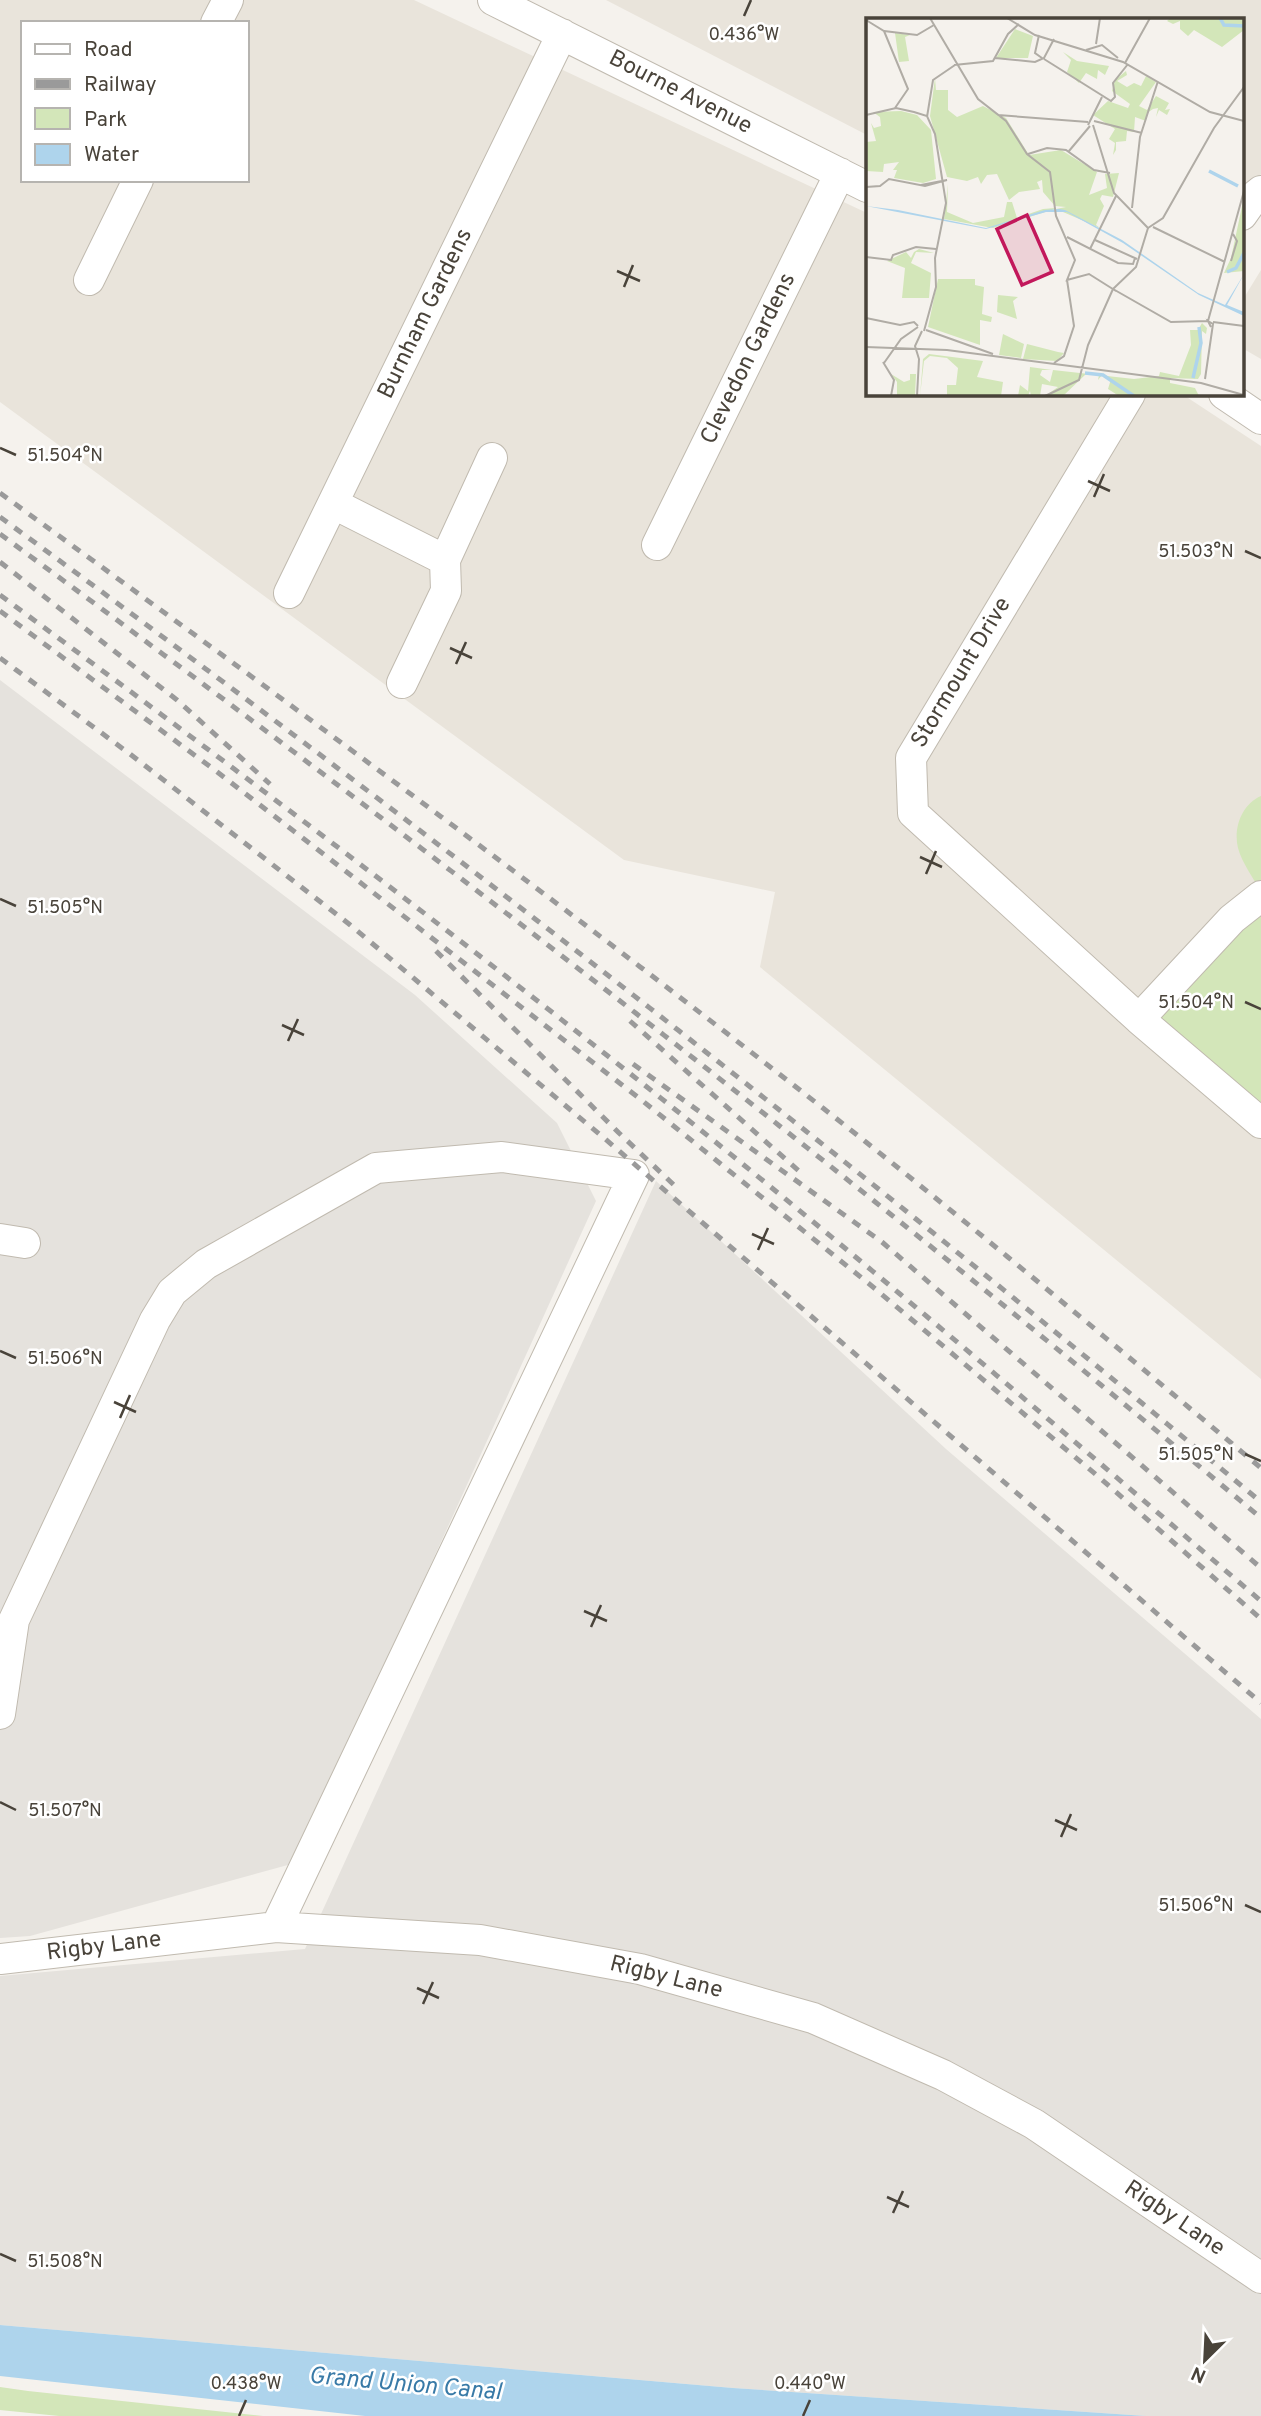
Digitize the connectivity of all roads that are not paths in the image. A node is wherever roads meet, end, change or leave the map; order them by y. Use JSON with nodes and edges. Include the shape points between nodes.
{"nodes":[{"id":1,"x":228,"y":0,"type":"edge"},
{"id":2,"x":493,"y":0,"type":"edge"},
{"id":3,"x":217,"y":21,"type":"edge"},
{"id":4,"x":562,"y":34,"type":"junction"},
{"id":5,"x":840,"y":173,"type":"junction"},
{"id":6,"x":137,"y":182,"type":"edge"},
{"id":7,"x":866,"y":186,"type":"edge"},
{"id":8,"x":1261,"y":191,"type":"edge"},
{"id":9,"x":1244,"y":212,"type":"edge"},
{"id":10,"x":89,"y":281,"type":"dead end"},
{"id":11,"x":1129,"y":396,"type":"edge"},
{"id":12,"x":1227,"y":396,"type":"edge"},
{"id":13,"x":1261,"y":419,"type":"edge"},
{"id":14,"x":492,"y":458,"type":"dead end"},
{"id":15,"x":334,"y":504,"type":"junction"},
{"id":16,"x":657,"y":545,"type":"dead end"},
{"id":17,"x":445,"y":560,"type":"junction"},
{"id":18,"x":289,"y":593,"type":"dead end"},
{"id":19,"x":402,"y":683,"type":"dead end"},
{"id":20,"x":1261,"y":896,"type":"edge"},
{"id":21,"x":1139,"y":1019,"type":"junction"},
{"id":22,"x":1261,"y":1123,"type":"edge"},
{"id":23,"x":0,"y":1714,"type":"edge"},
{"id":24,"x":276,"y":1927,"type":"junction"},
{"id":25,"x":0,"y":1959,"type":"edge"},
{"id":26,"x":1261,"y":2278,"type":"edge"}],
"edges":[{"from":1,"to":3,"type":"street"},
{"from":2,"to":4,"type":"street","name":"Bourne Avenue"},
{"from":4,"to":5,"type":"street","name":"Bourne Avenue"},
{"from":4,"to":15,"type":"street","name":"Burnham Gardens"},
{"from":5,"to":7,"type":"street","name":"Bourne Avenue"},
{"from":5,"to":16,"type":"street","name":"Clevedon Gardens"},
{"from":6,"to":10,"type":"street"},
{"from":8,"to":9,"type":"street"},
{"from":11,"to":21,"type":"street","name":"Stormount Drive","via":[[911,758],[913,813]]},
{"from":12,"to":13,"type":"street"},
{"from":14,"to":17,"type":"street"},
{"from":15,"to":17,"type":"street"},
{"from":15,"to":18,"type":"street","name":"Burnham Gardens"},
{"from":17,"to":19,"type":"street","via":[[446,591]]},
{"from":20,"to":21,"type":"street","via":[[1232,919]]},
{"from":21,"to":22,"type":"street","name":"Stormount Drive"},
{"from":23,"to":24,"type":"street","via":[[14,1620],[172,1292],[206,1264],[376,1168],[502,1157],[634,1175]]},
{"from":24,"to":25,"type":"street","name":"Rigby Lane"},
{"from":24,"to":26,"type":"street","name":"Rigby Lane","via":[[480,1940],[640,1969],[813,2018],[943,2075],[1034,2124]]}]}
